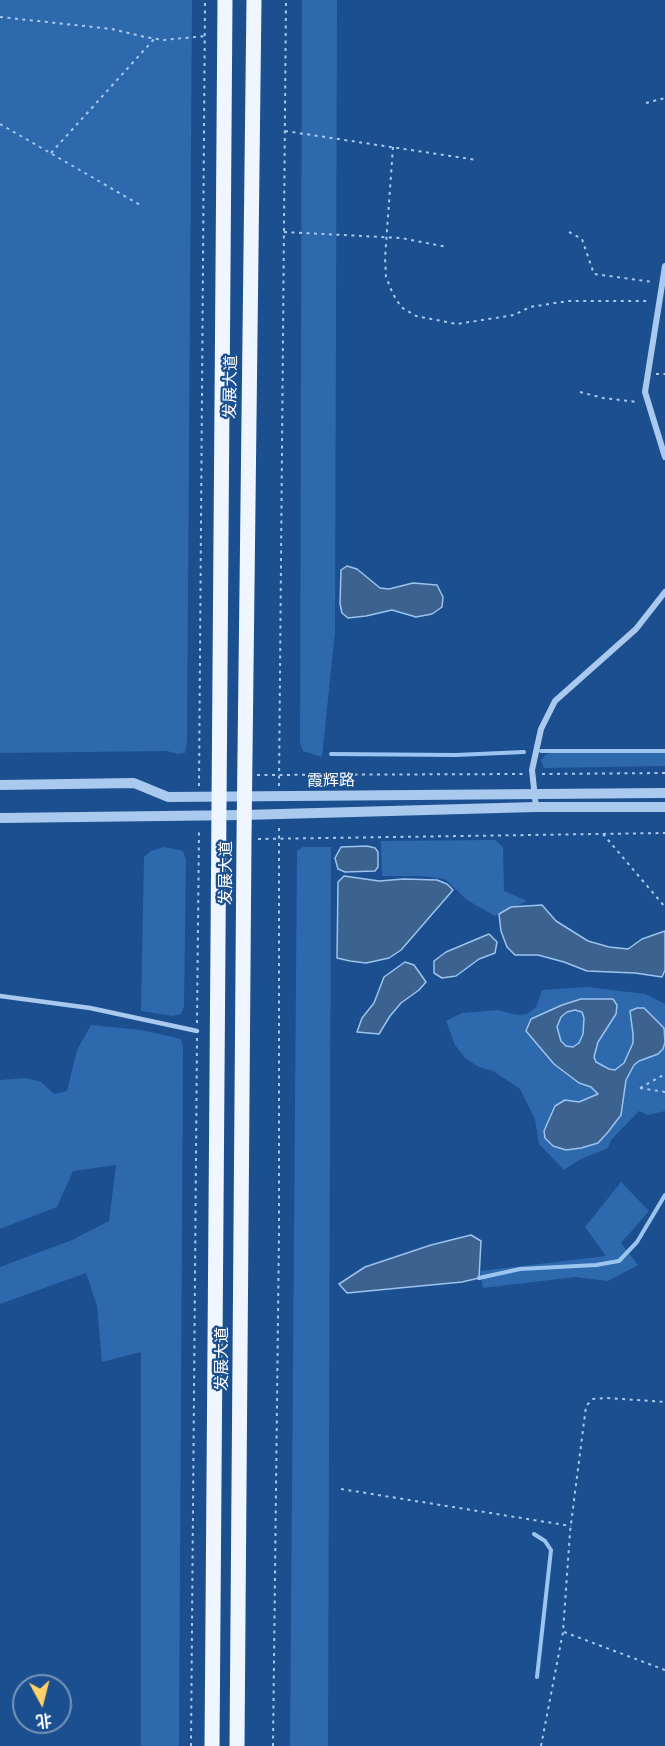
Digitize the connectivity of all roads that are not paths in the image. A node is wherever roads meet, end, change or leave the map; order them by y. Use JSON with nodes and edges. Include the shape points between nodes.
{"nodes":[{"id":1,"x":225,"y":0,"type":"edge"},
{"id":2,"x":254,"y":0,"type":"edge"},
{"id":3,"x":665,"y":266,"type":"edge"},
{"id":4,"x":665,"y":457,"type":"edge"},
{"id":5,"x":665,"y":592,"type":"edge"},
{"id":6,"x":0,"y":784,"type":"edge"},
{"id":7,"x":665,"y":793,"type":"edge"},
{"id":8,"x":534,"y":794,"type":"junction"},
{"id":9,"x":219,"y":797,"type":"junction"},
{"id":10,"x":245,"y":797,"type":"junction"},
{"id":11,"x":536,"y":807,"type":"junction"},
{"id":12,"x":665,"y":807,"type":"edge"},
{"id":13,"x":244,"y":815,"type":"junction"},
{"id":14,"x":219,"y":816,"type":"junction"},
{"id":15,"x":0,"y":818,"type":"edge"},
{"id":16,"x":0,"y":996,"type":"edge"},
{"id":17,"x":197,"y":1031,"type":"road end"},
{"id":18,"x":212,"y":1746,"type":"edge"},
{"id":19,"x":237,"y":1746,"type":"edge"}],
"edges":[{"from":1,"to":9,"type":"main road","name":"发展大道"},
{"from":2,"to":10,"type":"main road","name":"发展大道"},
{"from":3,"to":4,"type":"street","via":[[645,392]]},
{"from":5,"to":8,"type":"street","via":[[636,629],[555,701],[541,729],[532,774]]},
{"from":6,"to":9,"type":"street","name":"霞辉路","via":[[134,783],[168,797]]},
{"from":7,"to":8,"type":"street","name":"霞辉路"},
{"from":8,"to":10,"type":"street","name":"霞辉路"},
{"from":8,"to":11,"type":"street"},
{"from":9,"to":10,"type":"street","name":"霞辉路"},
{"from":9,"to":14,"type":"main road","name":"发展大道"},
{"from":10,"to":13,"type":"main road","name":"发展大道"},
{"from":11,"to":12,"type":"street","name":"霞辉路"},
{"from":11,"to":13,"type":"street","name":"霞辉路"},
{"from":13,"to":14,"type":"street","name":"霞辉路"},
{"from":13,"to":19,"type":"main road","name":"发展大道"},
{"from":14,"to":15,"type":"street","name":"霞辉路"},
{"from":14,"to":18,"type":"main road","name":"发展大道"},
{"from":16,"to":17,"type":"lane","via":[[90,1008]]}]}
